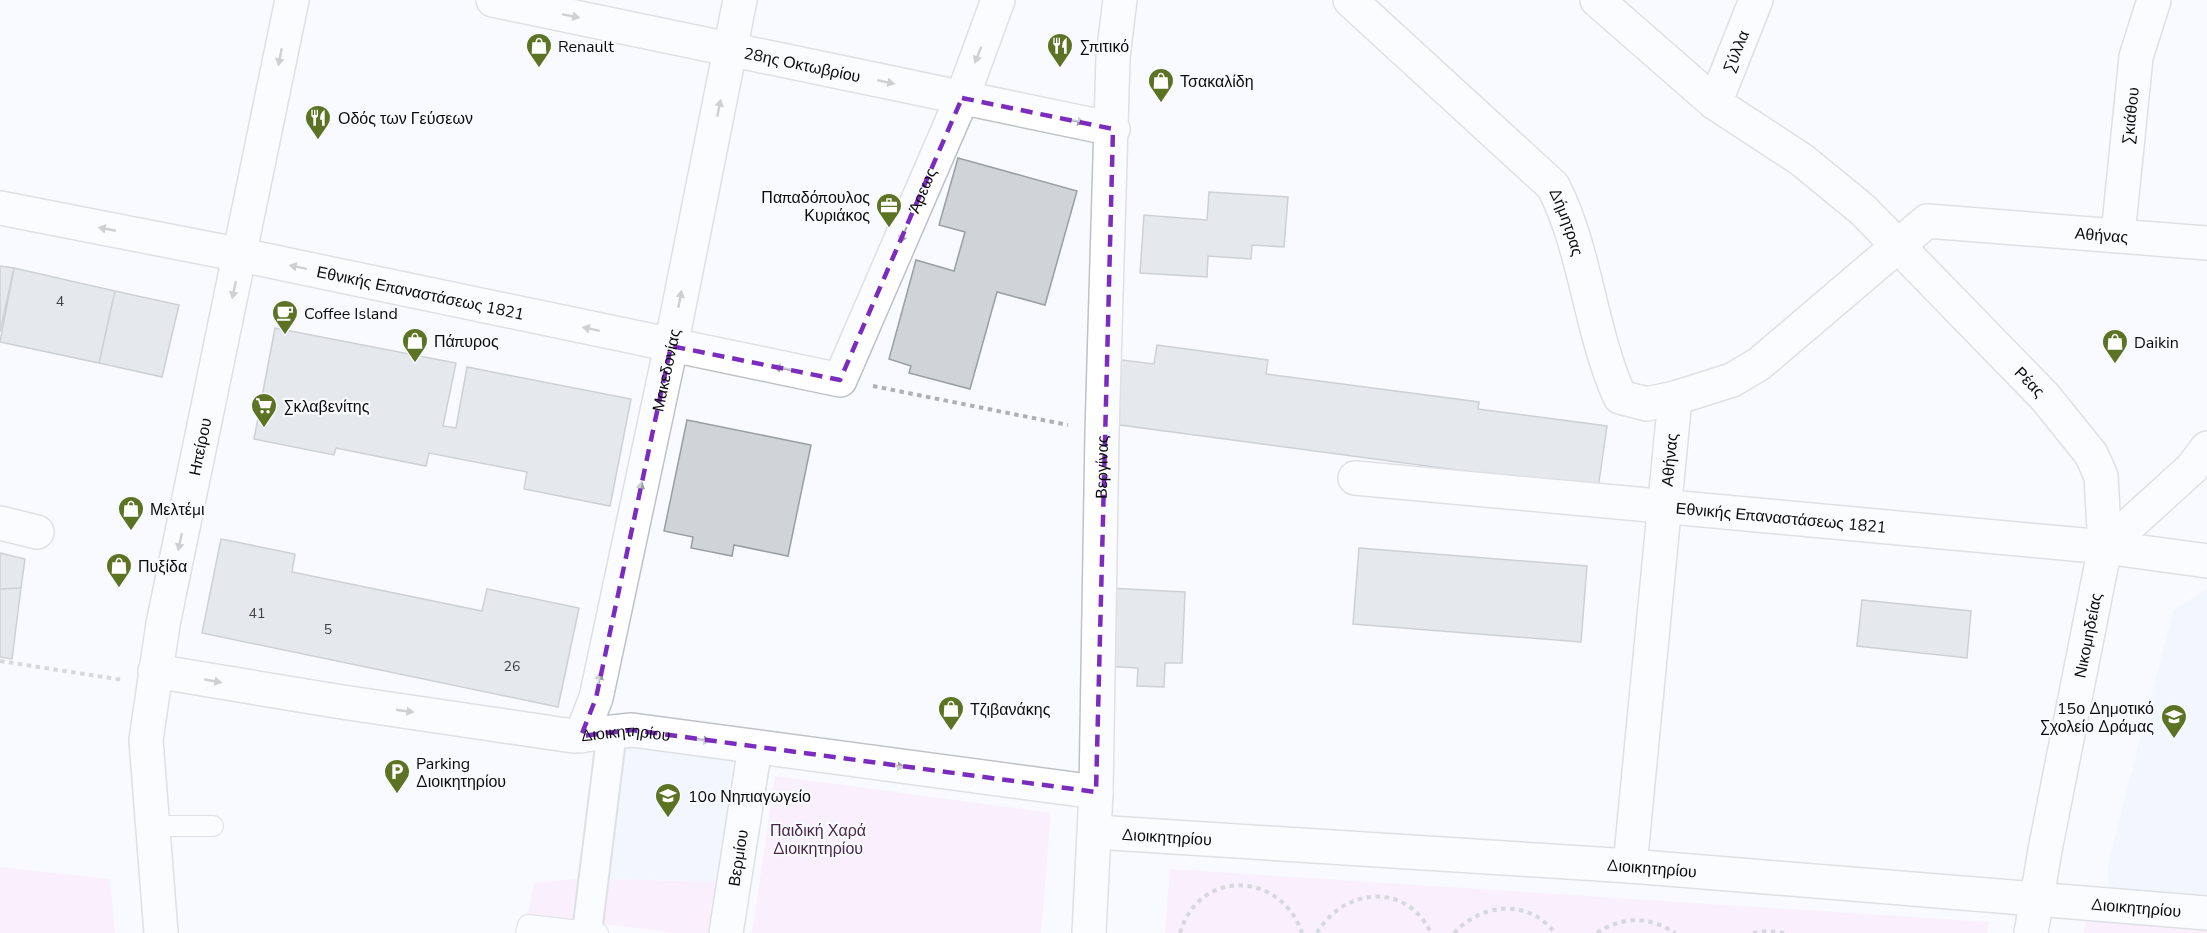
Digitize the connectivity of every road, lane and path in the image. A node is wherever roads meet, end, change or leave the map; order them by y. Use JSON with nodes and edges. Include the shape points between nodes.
{"nodes":[{"id":1,"x":292,"y":0,"type":"edge"},
{"id":2,"x":494,"y":0,"type":"edge"},
{"id":3,"x":740,"y":0,"type":"edge"},
{"id":4,"x":998,"y":0,"type":"edge"},
{"id":5,"x":1120,"y":0,"type":"edge"},
{"id":6,"x":1350,"y":0,"type":"edge"},
{"id":7,"x":1597,"y":0,"type":"edge"},
{"id":8,"x":1756,"y":0,"type":"edge"},
{"id":9,"x":2154,"y":0,"type":"edge"},
{"id":10,"x":730,"y":49,"type":"junction"},
{"id":11,"x":962,"y":98,"type":"junction"},
{"id":12,"x":1715,"y":103,"type":"junction"},
{"id":13,"x":1113,"y":129,"type":"junction"},
{"id":14,"x":0,"y":208,"type":"edge"},
{"id":15,"x":2118,"y":235,"type":"junction"},
{"id":16,"x":2207,"y":243,"type":"edge"},
{"id":17,"x":1898,"y":245,"type":"junction"},
{"id":18,"x":241,"y":255,"type":"junction"},
{"id":19,"x":671,"y":346,"type":"junction"},
{"id":20,"x":840,"y":380,"type":"junction"},
{"id":21,"x":1675,"y":398,"type":"junction"},
{"id":22,"x":1102,"y":432,"type":"junction"},
{"id":23,"x":2207,"y":448,"type":"edge"},
{"id":24,"x":1355,"y":478,"type":"dead end"},
{"id":25,"x":1665,"y":506,"type":"junction"},
{"id":26,"x":0,"y":523,"type":"edge"},
{"id":27,"x":37,"y":532,"type":"dead end"},
{"id":28,"x":2105,"y":547,"type":"junction"},
{"id":29,"x":2207,"y":561,"type":"edge"},
{"id":30,"x":0,"y":661,"type":"edge"},
{"id":31,"x":154,"y":678,"type":"junction"},
{"id":32,"x":597,"y":734,"type":"junction"},
{"id":33,"x":754,"y":747,"type":"junction"},
{"id":34,"x":1096,"y":792,"type":"junction"},
{"id":35,"x":153,"y":826,"type":"junction"},
{"id":36,"x":213,"y":826,"type":"dead end"},
{"id":37,"x":1095,"y":832,"type":"junction"},
{"id":38,"x":1630,"y":866,"type":"junction"},
{"id":39,"x":2036,"y":898,"type":"junction"},
{"id":40,"x":2207,"y":913,"type":"edge"},
{"id":41,"x":594,"y":932,"type":"edge"},
{"id":42,"x":161,"y":933,"type":"edge"},
{"id":43,"x":526,"y":933,"type":"edge"},
{"id":44,"x":726,"y":933,"type":"edge"},
{"id":45,"x":1089,"y":933,"type":"edge"},
{"id":46,"x":1180,"y":933,"type":"edge"},
{"id":47,"x":1302,"y":933,"type":"edge"},
{"id":48,"x":1317,"y":933,"type":"edge"},
{"id":49,"x":1431,"y":933,"type":"edge"},
{"id":50,"x":1454,"y":933,"type":"edge"},
{"id":51,"x":1555,"y":933,"type":"edge"},
{"id":52,"x":1597,"y":933,"type":"edge"},
{"id":53,"x":1675,"y":933,"type":"edge"},
{"id":54,"x":1753,"y":933,"type":"edge"},
{"id":55,"x":1785,"y":933,"type":"edge"},
{"id":56,"x":2031,"y":933,"type":"edge"}],
"edges":[{"from":1,"to":18,"type":"street","name":"Ηπείρου","one_way":true},
{"from":2,"to":10,"type":"street","name":"28ης Οκτωβρίου","one_way":true},
{"from":3,"to":10,"type":"street","name":"Μακεδονίας"},
{"from":4,"to":11,"type":"street","name":"Άρεως","one_way":true},
{"from":5,"to":13,"type":"street","name":"Βεργίνας","via":[[1113,56]]},
{"from":6,"to":21,"type":"street","name":"Δήμητρας","via":[[1553,186],[1572,236],[1608,371],[1620,397],[1647,404]]},
{"from":7,"to":12,"type":"street"},
{"from":8,"to":12,"type":"street","name":"Σύλλα"},
{"from":9,"to":15,"type":"street","name":"Σκιάθου","via":[[2136,57]]},
{"from":10,"to":11,"type":"street","name":"28ης Οκτωβρίου","one_way":true},
{"from":19,"to":10,"type":"street","name":"Μακεδονίας","one_way":true},
{"from":11,"to":13,"type":"street","name":"28ης Οκτωβρίου","one_way":true},
{"from":11,"to":20,"type":"street","name":"Άρεως","one_way":true},
{"from":12,"to":17,"type":"street","via":[[1802,160],[1863,210]]},
{"from":13,"to":22,"type":"street","name":"Βεργίνας"},
{"from":18,"to":14,"type":"street","name":"Εθνικής Επαναστάσεως 1821","one_way":true},
{"from":15,"to":16,"type":"street","name":"Αθήνας"},
{"from":15,"to":17,"type":"street","name":"Αθήνας","via":[[1927,220]]},
{"from":17,"to":21,"type":"street","name":"Αθήνας","via":[[1759,364],[1732,380]]},
{"from":17,"to":28,"type":"street","name":"Ρέας","via":[[2044,397],[2091,454],[2101,476]]},
{"from":19,"to":18,"type":"street","name":"Εθνικής Επαναστάσεως 1821","one_way":true},
{"from":18,"to":31,"type":"street","name":"Ηπείρου","one_way":true},
{"from":20,"to":19,"type":"street","name":"Εθνικής Επαναστάσεως 1821","one_way":true},
{"from":32,"to":19,"type":"street","name":"Μακεδονίας","one_way":true,"via":[[596,698]]},
{"from":20,"to":22,"type":"path"},
{"from":21,"to":25,"type":"street","name":"Αθήνας"},
{"from":22,"to":34,"type":"street","name":"Βεργίνας"},
{"from":23,"to":28,"type":"street","via":[[2192,468]]},
{"from":24,"to":25,"type":"street","name":"Εθνικής Επαναστάσεως 1821"},
{"from":25,"to":28,"type":"street","name":"Εθνικής Επαναστάσεως 1821"},
{"from":25,"to":38,"type":"street","name":"Αθήνας"},
{"from":26,"to":27,"type":"street"},
{"from":28,"to":29,"type":"street","name":"Εθνικής Επαναστάσεως 1821"},
{"from":28,"to":39,"type":"street","name":"Νικομηδείας"},
{"from":30,"to":31,"type":"path"},
{"from":31,"to":32,"type":"street","name":"Διοικητηρίου","one_way":true},
{"from":31,"to":35,"type":"street","name":"Ηπείρου","via":[[146,740]]},
{"from":32,"to":33,"type":"street","name":"Διοικητηρίου","one_way":true,"via":[[632,730]]},
{"from":32,"to":41,"type":"street"},
{"from":33,"to":34,"type":"street","name":"Διοικητηρίου","one_way":true},
{"from":33,"to":44,"type":"street","name":"Βερμίου"},
{"from":34,"to":37,"type":"street","name":"Βεργίνας"},
{"from":35,"to":36,"type":"lane"},
{"from":35,"to":42,"type":"street","name":"Ηπείρου"},
{"from":37,"to":38,"type":"street","name":"Διοικητηρίου"},
{"from":37,"to":45,"type":"street","name":"Βεργίνας"},
{"from":38,"to":39,"type":"street","name":"Διοικητηρίου"},
{"from":39,"to":40,"type":"street","name":"Διοικητηρίου"},
{"from":39,"to":56,"type":"street","name":"Νικομηδείας"},
{"from":41,"to":43,"type":"lane","via":[[528,925]]},
{"from":46,"to":47,"type":"path","via":[[1183,922],[1200,900],[1212,892],[1239,885],[1260,888],[1279,898],[1293,913]]},
{"from":48,"to":49,"type":"path","via":[[1345,903],[1373,896],[1387,897],[1413,909]]},
{"from":50,"to":51,"type":"path","via":[[1476,915],[1503,908],[1531,913]]},
{"from":52,"to":53,"type":"path","via":[[1607,926],[1634,919],[1662,925]]},
{"from":54,"to":55,"type":"path"}]}
